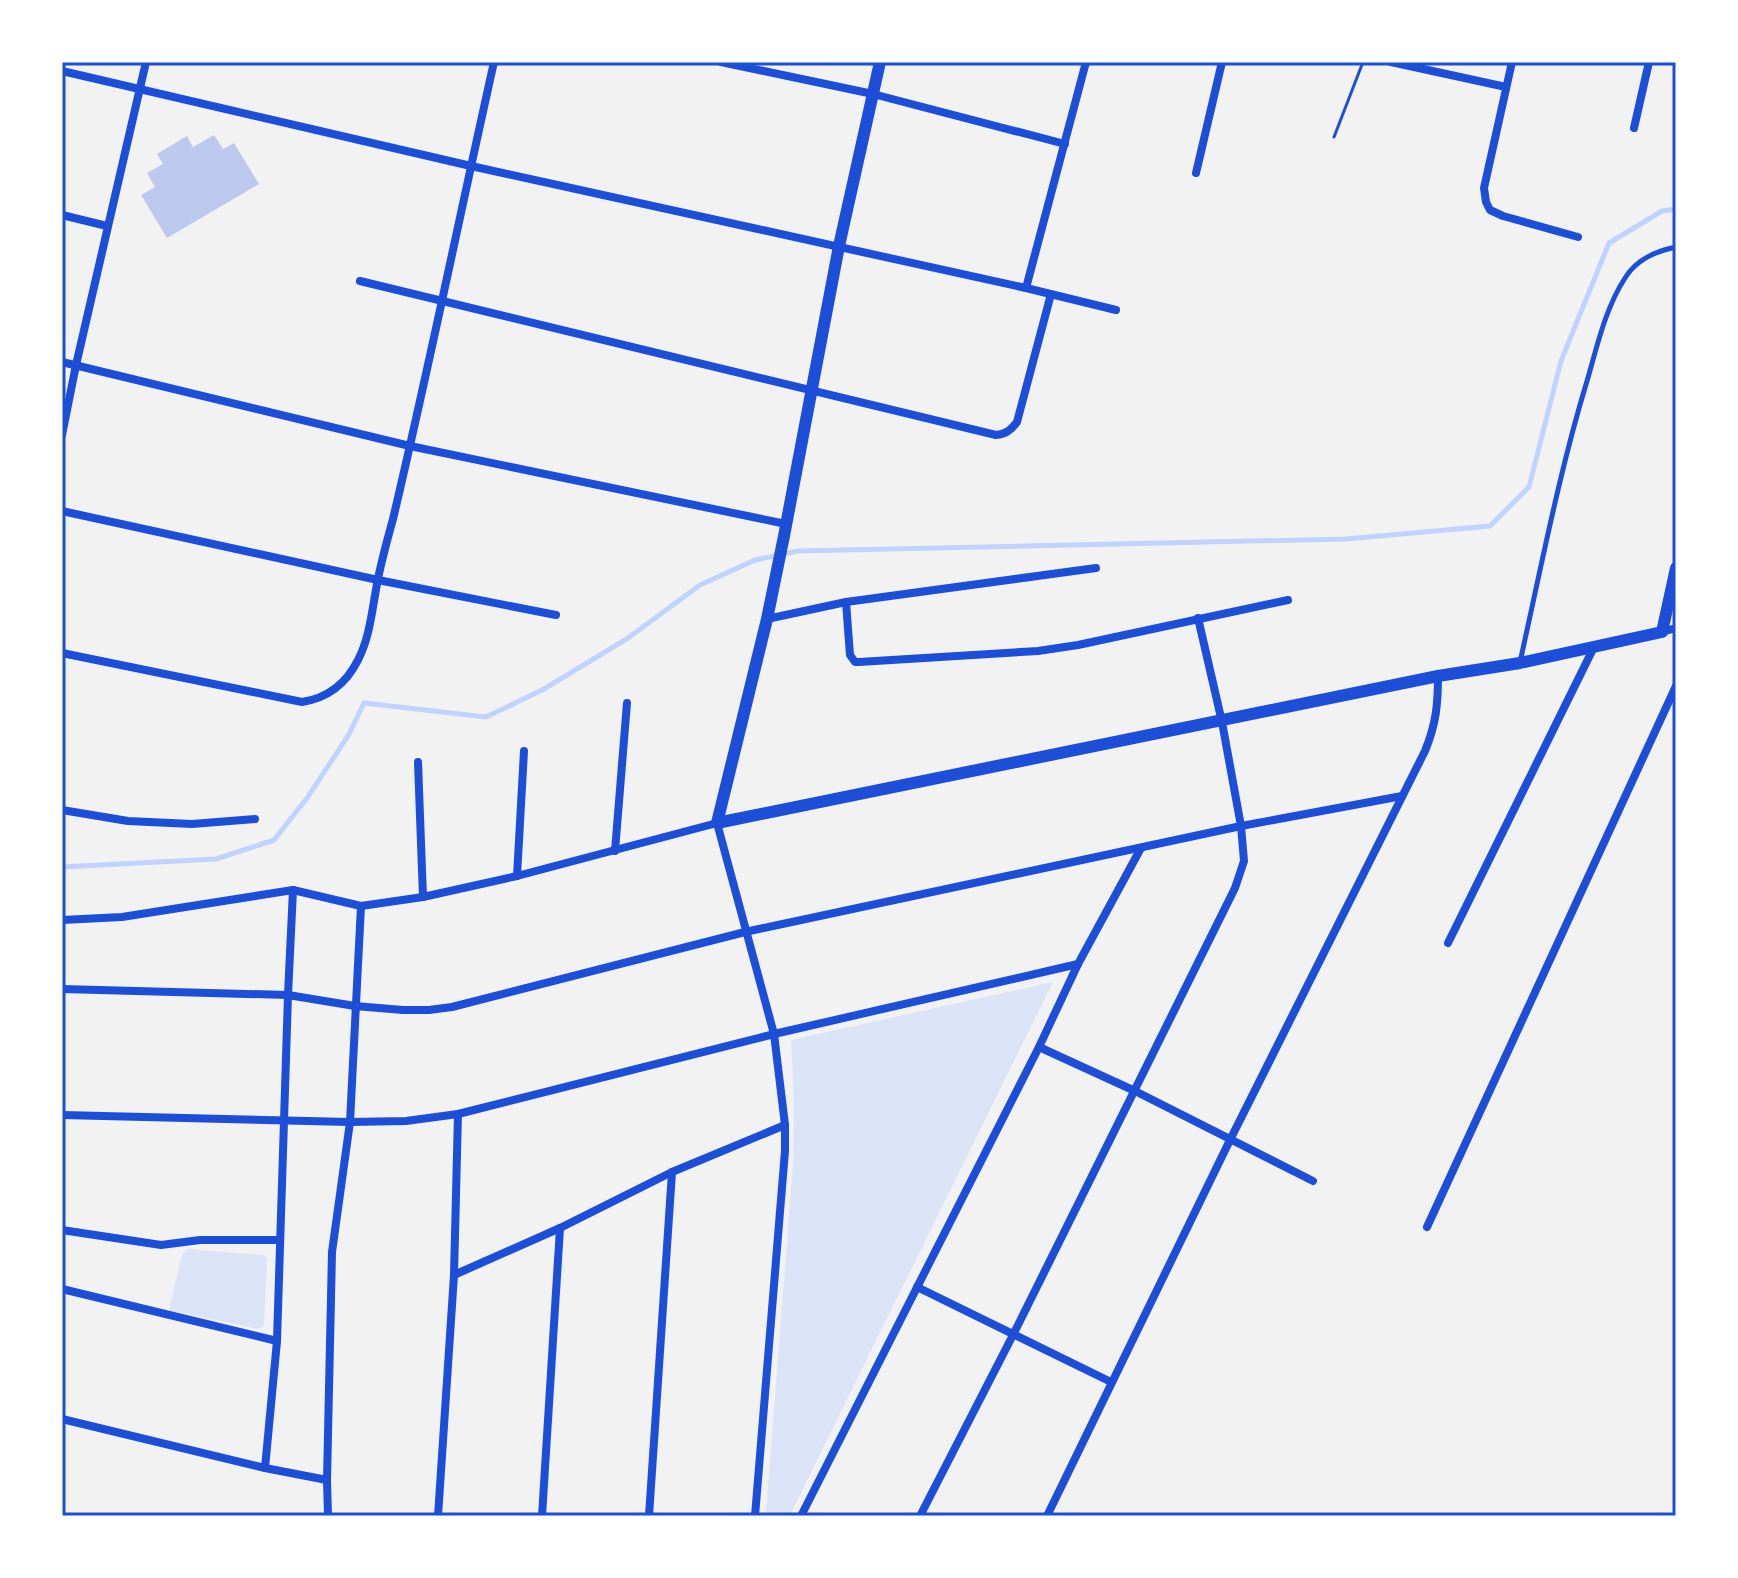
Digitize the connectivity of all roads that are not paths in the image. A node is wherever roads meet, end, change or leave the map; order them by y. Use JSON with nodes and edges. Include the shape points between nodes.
{"nodes":[{"id":1,"x":146,"y":62,"type":"edge"},
{"id":2,"x":494,"y":62,"type":"edge"},
{"id":3,"x":721,"y":62,"type":"edge"},
{"id":4,"x":880,"y":62,"type":"edge"},
{"id":5,"x":1086,"y":62,"type":"edge"},
{"id":6,"x":1222,"y":62,"type":"edge"},
{"id":7,"x":1391,"y":62,"type":"edge"},
{"id":8,"x":1512,"y":62,"type":"edge"},
{"id":9,"x":1649,"y":62,"type":"edge"},
{"id":10,"x":62,"y":71,"type":"edge"},
{"id":11,"x":141,"y":87,"type":"junction"},
{"id":12,"x":1506,"y":87,"type":"junction"},
{"id":13,"x":873,"y":94,"type":"junction"},
{"id":14,"x":1634,"y":128,"type":"dead end"},
{"id":15,"x":1065,"y":144,"type":"junction"},
{"id":16,"x":471,"y":166,"type":"junction"},
{"id":17,"x":1196,"y":173,"type":"dead end"},
{"id":18,"x":62,"y":215,"type":"edge"},
{"id":19,"x":107,"y":226,"type":"junction"},
{"id":20,"x":1578,"y":237,"type":"dead end"},
{"id":21,"x":839,"y":246,"type":"junction"},
{"id":22,"x":1676,"y":247,"type":"edge"},
{"id":23,"x":360,"y":281,"type":"dead end"},
{"id":24,"x":1026,"y":288,"type":"junction"},
{"id":25,"x":1051,"y":294,"type":"junction"},
{"id":26,"x":441,"y":301,"type":"junction"},
{"id":27,"x":1116,"y":310,"type":"dead end"},
{"id":28,"x":62,"y":362,"type":"edge"},
{"id":29,"x":76,"y":365,"type":"junction"},
{"id":30,"x":811,"y":390,"type":"junction"},
{"id":31,"x":62,"y":435,"type":"edge"},
{"id":32,"x":410,"y":446,"type":"junction"},
{"id":33,"x":62,"y":511,"type":"edge"},
{"id":34,"x":785,"y":530,"type":"junction"},
{"id":35,"x":1096,"y":568,"type":"dead end"},
{"id":36,"x":1676,"y":568,"type":"edge"},
{"id":37,"x":378,"y":580,"type":"junction"},
{"id":38,"x":1288,"y":600,"type":"dead end"},
{"id":39,"x":846,"y":602,"type":"junction"},
{"id":40,"x":556,"y":615,"type":"dead end"},
{"id":41,"x":1198,"y":618,"type":"junction"},
{"id":42,"x":767,"y":619,"type":"junction"},
{"id":43,"x":1676,"y":628,"type":"edge"},
{"id":44,"x":1662,"y":632,"type":"junction"},
{"id":45,"x":1594,"y":647,"type":"junction"},
{"id":46,"x":62,"y":653,"type":"edge"},
{"id":47,"x":1520,"y":663,"type":"junction"},
{"id":48,"x":1438,"y":676,"type":"junction"},
{"id":49,"x":1676,"y":686,"type":"edge"},
{"id":50,"x":627,"y":703,"type":"dead end"},
{"id":51,"x":1222,"y":722,"type":"junction"},
{"id":52,"x":524,"y":751,"type":"dead end"},
{"id":53,"x":418,"y":762,"type":"dead end"},
{"id":54,"x":1402,"y":796,"type":"junction"},
{"id":55,"x":62,"y":810,"type":"edge"},
{"id":56,"x":255,"y":819,"type":"dead end"},
{"id":57,"x":717,"y":823,"type":"junction"},
{"id":58,"x":1241,"y":826,"type":"junction"},
{"id":59,"x":1141,"y":848,"type":"junction"},
{"id":60,"x":615,"y":851,"type":"junction"},
{"id":61,"x":517,"y":876,"type":"junction"},
{"id":62,"x":293,"y":890,"type":"junction"},
{"id":63,"x":423,"y":897,"type":"junction"},
{"id":64,"x":361,"y":906,"type":"junction"},
{"id":65,"x":62,"y":920,"type":"edge"},
{"id":66,"x":745,"y":932,"type":"junction"},
{"id":67,"x":1448,"y":943,"type":"dead end"},
{"id":68,"x":1078,"y":964,"type":"junction"},
{"id":69,"x":62,"y":989,"type":"edge"},
{"id":70,"x":288,"y":995,"type":"junction"},
{"id":71,"x":355,"y":1006,"type":"junction"},
{"id":72,"x":774,"y":1034,"type":"junction"},
{"id":73,"x":1039,"y":1047,"type":"junction"},
{"id":74,"x":1135,"y":1091,"type":"junction"},
{"id":75,"x":458,"y":1114,"type":"junction"},
{"id":76,"x":62,"y":1115,"type":"edge"},
{"id":77,"x":285,"y":1120,"type":"junction"},
{"id":78,"x":350,"y":1122,"type":"junction"},
{"id":79,"x":785,"y":1125,"type":"junction"},
{"id":80,"x":1230,"y":1140,"type":"junction"},
{"id":81,"x":672,"y":1172,"type":"junction"},
{"id":82,"x":1313,"y":1181,"type":"dead end"},
{"id":83,"x":1427,"y":1227,"type":"dead end"},
{"id":84,"x":560,"y":1228,"type":"junction"},
{"id":85,"x":62,"y":1230,"type":"edge"},
{"id":86,"x":280,"y":1240,"type":"junction"},
{"id":87,"x":454,"y":1275,"type":"junction"},
{"id":88,"x":917,"y":1287,"type":"junction"},
{"id":89,"x":62,"y":1289,"type":"edge"},
{"id":90,"x":1014,"y":1333,"type":"junction"},
{"id":91,"x":277,"y":1341,"type":"junction"},
{"id":92,"x":1111,"y":1382,"type":"junction"},
{"id":93,"x":62,"y":1419,"type":"edge"},
{"id":94,"x":265,"y":1468,"type":"junction"},
{"id":95,"x":327,"y":1480,"type":"junction"},
{"id":96,"x":328,"y":1516,"type":"edge"},
{"id":97,"x":438,"y":1516,"type":"edge"},
{"id":98,"x":542,"y":1516,"type":"edge"},
{"id":99,"x":649,"y":1516,"type":"edge"},
{"id":100,"x":755,"y":1516,"type":"edge"},
{"id":101,"x":801,"y":1516,"type":"edge"},
{"id":102,"x":920,"y":1516,"type":"edge"},
{"id":103,"x":1047,"y":1516,"type":"edge"}],
"edges":[{"from":1,"to":11,"type":"street"},
{"from":2,"to":16,"type":"street"},
{"from":3,"to":13,"type":"street"},
{"from":4,"to":13,"type":"street"},
{"from":5,"to":15,"type":"street"},
{"from":6,"to":17,"type":"street"},
{"from":7,"to":12,"type":"street"},
{"from":8,"to":12,"type":"street"},
{"from":9,"to":14,"type":"street"},
{"from":10,"to":11,"type":"street"},
{"from":11,"to":16,"type":"street"},
{"from":11,"to":19,"type":"street"},
{"from":12,"to":20,"type":"street","via":[[1484,188],[1488,206],[1495,213]]},
{"from":13,"to":15,"type":"street"},
{"from":13,"to":21,"type":"street"},
{"from":15,"to":24,"type":"street"},
{"from":16,"to":21,"type":"street"},
{"from":16,"to":26,"type":"street"},
{"from":18,"to":19,"type":"street"},
{"from":19,"to":29,"type":"street"},
{"from":21,"to":24,"type":"street"},
{"from":21,"to":30,"type":"street"},
{"from":22,"to":47,"type":"lane","via":[[1636,265],[1611,306],[1576,418]]},
{"from":23,"to":26,"type":"street"},
{"from":24,"to":25,"type":"street"},
{"from":25,"to":27,"type":"street"},
{"from":25,"to":30,"type":"street","via":[[1017,422],[1005,434]]},
{"from":26,"to":30,"type":"street"},
{"from":26,"to":32,"type":"street"},
{"from":28,"to":29,"type":"street"},
{"from":29,"to":31,"type":"street"},
{"from":29,"to":32,"type":"street"},
{"from":30,"to":34,"type":"street"},
{"from":32,"to":34,"type":"street"},
{"from":32,"to":37,"type":"street"},
{"from":33,"to":37,"type":"street"},
{"from":34,"to":42,"type":"street"},
{"from":35,"to":39,"type":"street"},
{"from":36,"to":44,"type":"street"},
{"from":37,"to":40,"type":"street"},
{"from":37,"to":46,"type":"street","via":[[368,636],[357,662],[337,687],[318,699],[302,702]]},
{"from":38,"to":41,"type":"street"},
{"from":39,"to":41,"type":"street","via":[[850,655],[859,662],[1038,651]]},
{"from":39,"to":42,"type":"street"},
{"from":41,"to":51,"type":"street"},
{"from":42,"to":57,"type":"street"},
{"from":43,"to":44,"type":"street"},
{"from":44,"to":45,"type":"street"},
{"from":45,"to":47,"type":"street"},
{"from":45,"to":67,"type":"street"},
{"from":47,"to":48,"type":"street"},
{"from":48,"to":51,"type":"street"},
{"from":48,"to":54,"type":"street","via":[[1434,730]]},
{"from":49,"to":83,"type":"street"},
{"from":50,"to":60,"type":"street"},
{"from":51,"to":57,"type":"street"},
{"from":51,"to":58,"type":"street"},
{"from":52,"to":61,"type":"street"},
{"from":53,"to":63,"type":"street"},
{"from":54,"to":58,"type":"street"},
{"from":54,"to":80,"type":"street"},
{"from":55,"to":56,"type":"street","via":[[192,824]]},
{"from":57,"to":60,"type":"street"},
{"from":57,"to":66,"type":"street"},
{"from":58,"to":59,"type":"street"},
{"from":58,"to":74,"type":"street","via":[[1244,861],[1235,888]]},
{"from":59,"to":66,"type":"street"},
{"from":59,"to":68,"type":"street"},
{"from":60,"to":61,"type":"street"},
{"from":61,"to":63,"type":"street"},
{"from":62,"to":64,"type":"street"},
{"from":62,"to":65,"type":"street","via":[[122,917]]},
{"from":62,"to":70,"type":"street"},
{"from":63,"to":64,"type":"street"},
{"from":64,"to":71,"type":"street"},
{"from":66,"to":71,"type":"street","via":[[452,1007]]},
{"from":66,"to":72,"type":"street"},
{"from":68,"to":72,"type":"street"},
{"from":68,"to":73,"type":"street"},
{"from":69,"to":70,"type":"street"},
{"from":70,"to":71,"type":"street"},
{"from":70,"to":77,"type":"street"},
{"from":71,"to":78,"type":"street"},
{"from":72,"to":75,"type":"street"},
{"from":72,"to":79,"type":"street"},
{"from":73,"to":74,"type":"street"},
{"from":73,"to":88,"type":"street"},
{"from":74,"to":80,"type":"street"},
{"from":74,"to":90,"type":"street"},
{"from":75,"to":78,"type":"street"},
{"from":75,"to":87,"type":"street"},
{"from":76,"to":77,"type":"street"},
{"from":77,"to":78,"type":"street"},
{"from":77,"to":86,"type":"street"},
{"from":78,"to":95,"type":"street","via":[[332,1252]]},
{"from":79,"to":81,"type":"street"},
{"from":79,"to":100,"type":"street"},
{"from":80,"to":82,"type":"street"},
{"from":80,"to":92,"type":"street"},
{"from":81,"to":84,"type":"street"},
{"from":81,"to":99,"type":"street"},
{"from":84,"to":87,"type":"street"},
{"from":84,"to":98,"type":"street"},
{"from":85,"to":86,"type":"street","via":[[161,1245]]},
{"from":86,"to":91,"type":"street"},
{"from":87,"to":97,"type":"street"},
{"from":88,"to":90,"type":"street"},
{"from":88,"to":101,"type":"street"},
{"from":89,"to":91,"type":"street"},
{"from":90,"to":92,"type":"street"},
{"from":90,"to":102,"type":"street"},
{"from":91,"to":94,"type":"street"},
{"from":92,"to":103,"type":"street"},
{"from":93,"to":94,"type":"street"},
{"from":94,"to":95,"type":"street"},
{"from":95,"to":96,"type":"street"}]}
